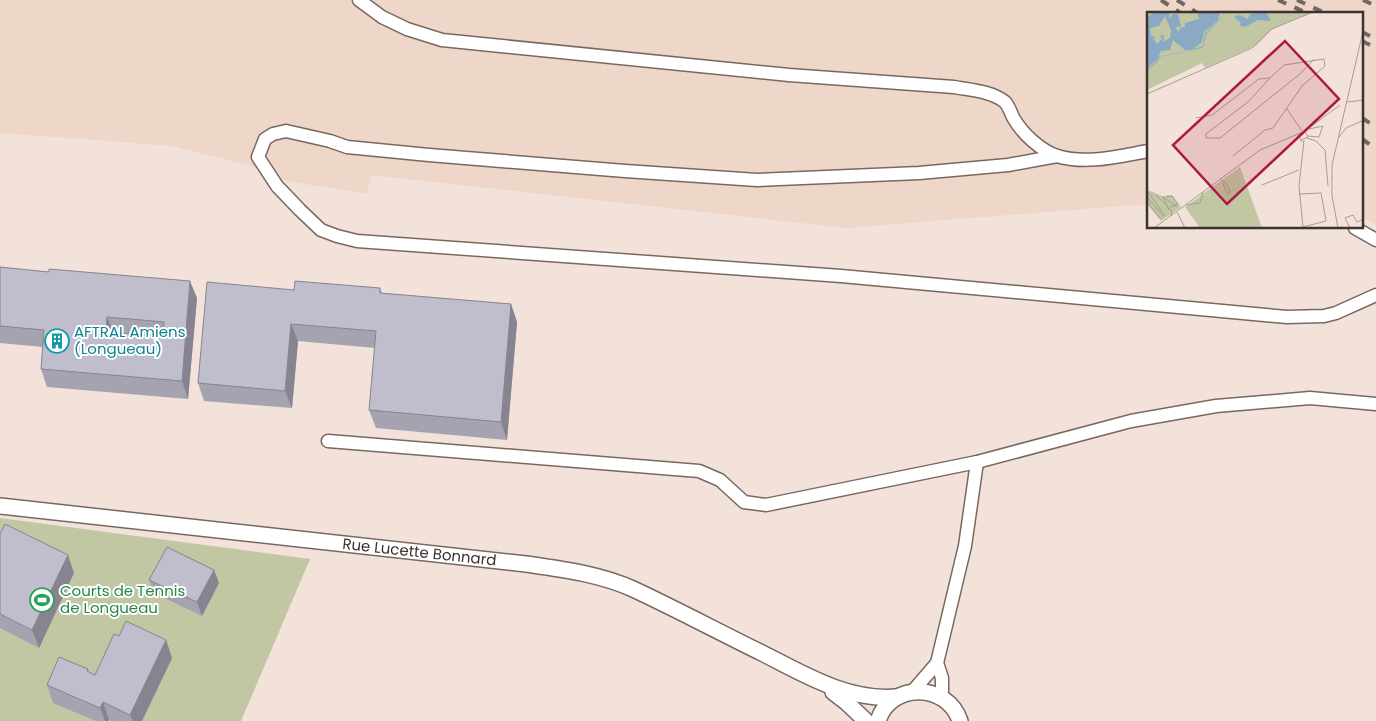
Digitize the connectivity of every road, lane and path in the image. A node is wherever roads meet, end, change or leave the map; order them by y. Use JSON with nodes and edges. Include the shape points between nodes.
{"nodes":[{"id":1,"x":359,"y":0,"type":"edge"},
{"id":2,"x":1147,"y":151,"type":"edge"},
{"id":3,"x":1056,"y":156,"type":"junction"},
{"id":4,"x":1358,"y":229,"type":"edge"},
{"id":5,"x":1376,"y":240,"type":"edge"},
{"id":6,"x":1376,"y":295,"type":"edge"},
{"id":7,"x":1376,"y":404,"type":"edge"},
{"id":8,"x":328,"y":440,"type":"dead end"},
{"id":9,"x":976,"y":462,"type":"junction"},
{"id":10,"x":0,"y":506,"type":"edge"},
{"id":11,"x":937,"y":663,"type":"junction"},
{"id":12,"x":818,"y":681,"type":"junction"},
{"id":13,"x":913,"y":692,"type":"junction"},
{"id":14,"x":896,"y":698,"type":"junction"},
{"id":15,"x":942,"y":698,"type":"junction"},
{"id":16,"x":959,"y":719,"type":"edge"},
{"id":17,"x":866,"y":721,"type":"edge"},
{"id":18,"x":878,"y":721,"type":"edge"},
{"id":19,"x":974,"y":721,"type":"edge"}],
"edges":[{"from":1,"to":3,"type":"street","via":[[382,17],[442,40],[976,91],[1006,103],[1023,132]]},
{"from":2,"to":3,"type":"street","via":[[1078,159]]},
{"from":3,"to":6,"type":"street","via":[[1008,165],[920,173],[757,180],[374,150],[347,147],[286,131],[265,139],[258,157],[278,186],[321,230],[357,241],[841,276],[1288,317],[1324,316]]},
{"from":4,"to":5,"type":"street"},
{"from":7,"to":9,"type":"street","via":[[1310,398],[1216,406],[1132,421]]},
{"from":8,"to":9,"type":"street","via":[[700,471],[720,480],[744,502],[766,505]]},
{"from":9,"to":11,"type":"street","via":[[965,546]]},
{"from":10,"to":12,"type":"street","name":"Rue Lucette Bonnard","via":[[543,566],[589,575],[631,588]]},
{"from":11,"to":13,"type":"street"},
{"from":11,"to":15,"type":"street","via":[[942,678]]},
{"from":12,"to":14,"type":"street","name":"Rue Lucette Bonnard","via":[[852,695]]},
{"from":12,"to":17,"type":"street","name":"Rue Lucette Bonnard"},
{"from":13,"to":14,"type":"street"},
{"from":13,"to":15,"type":"street"},
{"from":14,"to":18,"type":"street","via":[[886,706]]},
{"from":15,"to":16,"type":"street","via":[[952,706]]},
{"from":16,"to":19,"type":"street"}]}
